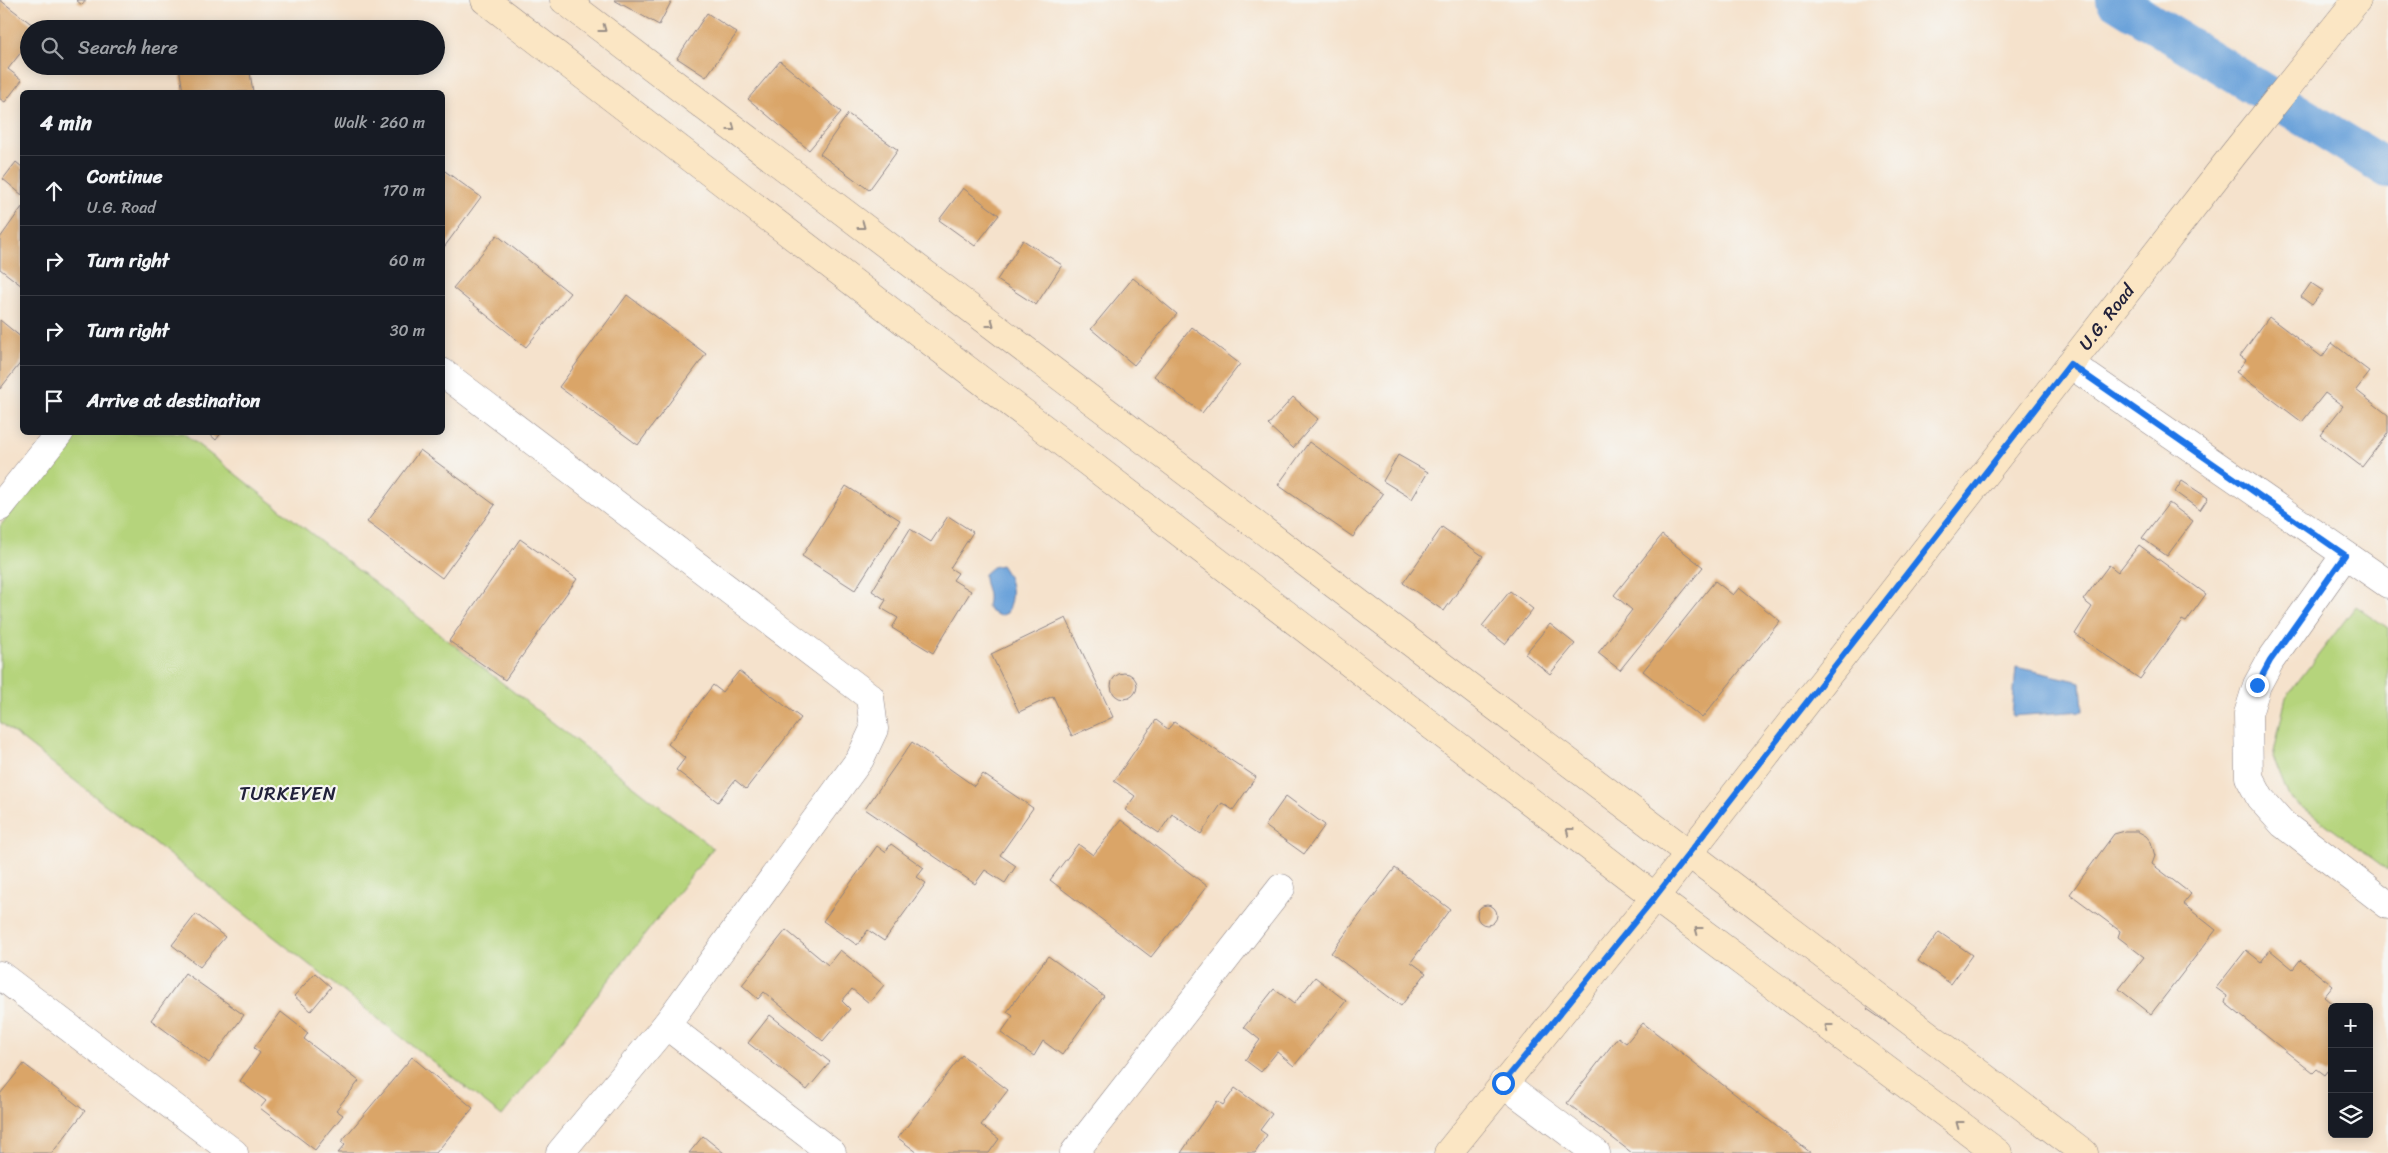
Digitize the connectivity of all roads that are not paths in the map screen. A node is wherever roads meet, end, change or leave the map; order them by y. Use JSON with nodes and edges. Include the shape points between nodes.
{"nodes":[{"id":1,"x":485,"y":0,"type":"edge"},
{"id":2,"x":564,"y":0,"type":"edge"},
{"id":3,"x":2357,"y":0,"type":"edge"},
{"id":4,"x":2070,"y":364,"type":"junction"},
{"id":5,"x":445,"y":374,"type":"edge"},
{"id":6,"x":58,"y":435,"type":"edge"},
{"id":7,"x":1,"y":504,"type":"edge"},
{"id":8,"x":2345,"y":555,"type":"junction"},
{"id":9,"x":2388,"y":584,"type":"edge"},
{"id":10,"x":1689,"y":853,"type":"junction"},
{"id":11,"x":1281,"y":888,"type":"dead end"},
{"id":12,"x":1655,"y":897,"type":"junction"},
{"id":13,"x":2388,"y":905,"type":"edge"},
{"id":14,"x":0,"y":975,"type":"edge"},
{"id":15,"x":666,"y":1025,"type":"junction"},
{"id":16,"x":1503,"y":1083,"type":"junction"},
{"id":17,"x":234,"y":1153,"type":"edge"},
{"id":18,"x":560,"y":1153,"type":"edge"},
{"id":19,"x":832,"y":1153,"type":"edge"},
{"id":20,"x":1074,"y":1153,"type":"edge"},
{"id":21,"x":1448,"y":1153,"type":"edge"},
{"id":22,"x":1596,"y":1153,"type":"edge"},
{"id":23,"x":1998,"y":1153,"type":"edge"},
{"id":24,"x":2084,"y":1153,"type":"edge"}],
"edges":[{"from":12,"to":1,"type":"main road","one_way":true},
{"from":2,"to":10,"type":"main road","one_way":true},
{"from":3,"to":4,"type":"main road","name":"U.G. Road"},
{"from":4,"to":8,"type":"street"},
{"from":4,"to":10,"type":"main road","name":"U.G. Road"},
{"from":5,"to":15,"type":"street","via":[[870,696],[874,729],[860,759]]},
{"from":6,"to":7,"type":"street"},
{"from":8,"to":9,"type":"street"},
{"from":8,"to":13,"type":"street","via":[[2270,661],[2257,685],[2248,714],[2249,776],[2260,798],[2283,824]]},
{"from":10,"to":12,"type":"main road","name":"U.G. Road"},
{"from":10,"to":24,"type":"main road"},
{"from":11,"to":20,"type":"street"},
{"from":12,"to":16,"type":"main road","name":"U.G. Road"},
{"from":23,"to":12,"type":"main road","one_way":true},
{"from":14,"to":17,"type":"street"},
{"from":15,"to":18,"type":"street"},
{"from":15,"to":19,"type":"street"},
{"from":16,"to":21,"type":"main road","name":"U.G. Road"},
{"from":16,"to":22,"type":"street"}]}
